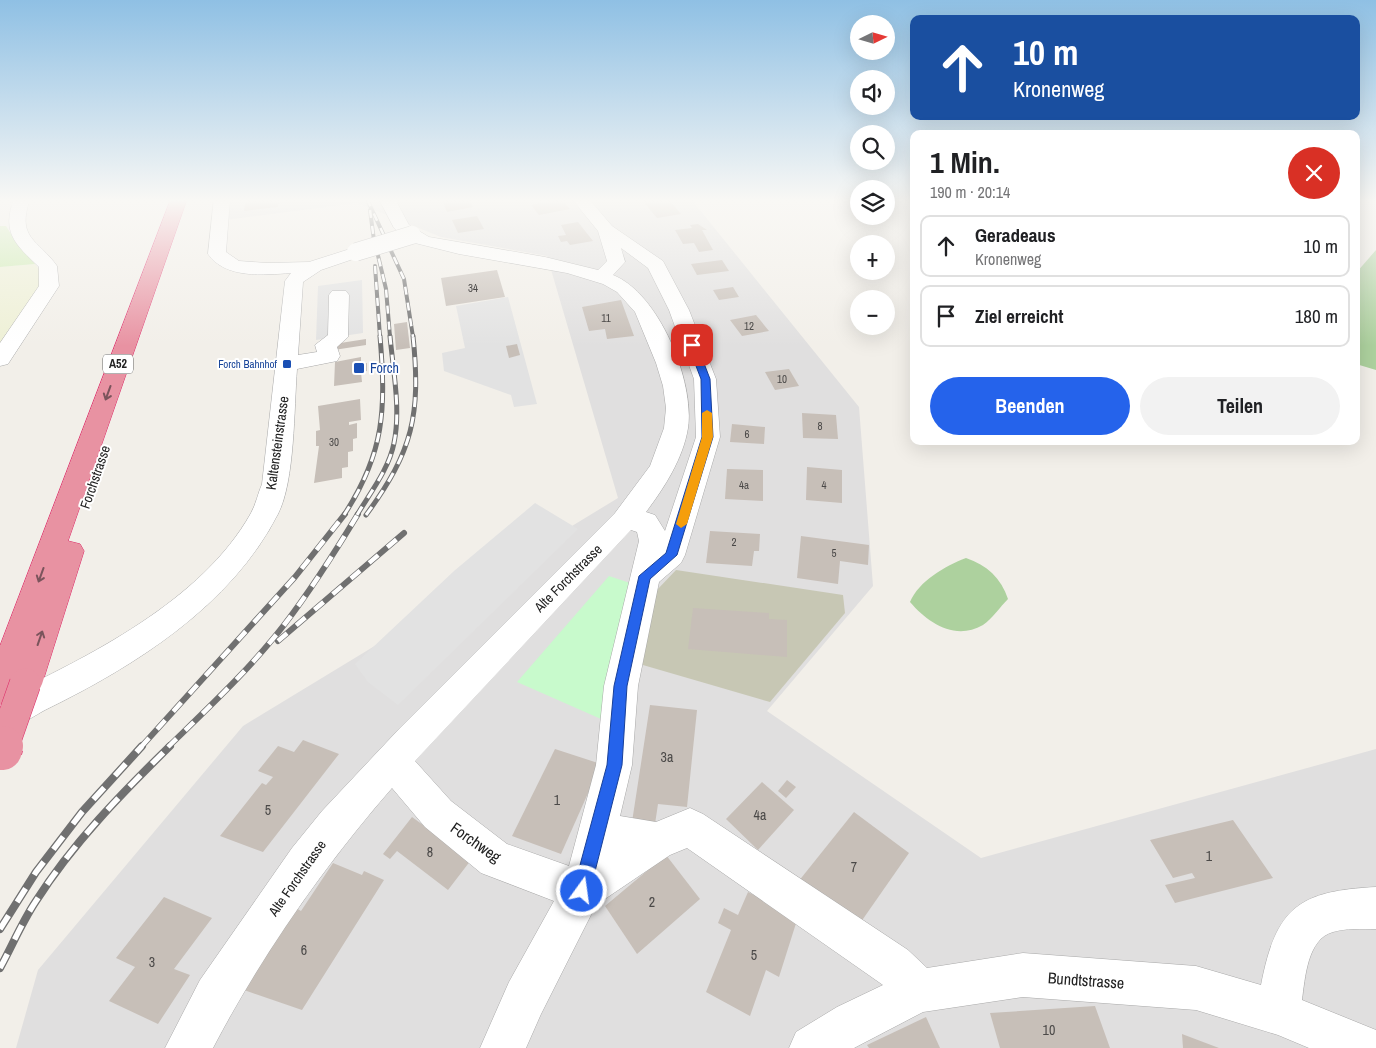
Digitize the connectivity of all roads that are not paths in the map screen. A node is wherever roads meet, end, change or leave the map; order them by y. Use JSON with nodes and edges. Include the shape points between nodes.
{"nodes":[{"id":1,"x":30,"y":248,"type":"edge"},
{"id":2,"x":162,"y":248,"type":"edge"},
{"id":3,"x":172,"y":248,"type":"edge"},
{"id":4,"x":218,"y":248,"type":"edge"},
{"id":5,"x":369,"y":248,"type":"edge"},
{"id":6,"x":458,"y":248,"type":"edge"},
{"id":7,"x":612,"y":248,"type":"edge"},
{"id":8,"x":632,"y":248,"type":"edge"},
{"id":9,"x":311,"y":267,"type":"junction"},
{"id":10,"x":600,"y":277,"type":"junction"},
{"id":11,"x":339,"y":295,"type":"dead end"},
{"id":12,"x":0,"y":359,"type":"edge"},
{"id":13,"x":287,"y":364,"type":"junction"},
{"id":14,"x":625,"y":520,"type":"junction"},
{"id":15,"x":645,"y":576,"type":"junction"},
{"id":16,"x":12,"y":687,"type":"edge"},
{"id":17,"x":0,"y":716,"type":"edge"},
{"id":18,"x":1,"y":753,"type":"edge"},
{"id":19,"x":392,"y":762,"type":"junction"},
{"id":20,"x":598,"y":827,"type":"junction"},
{"id":21,"x":673,"y":834,"type":"junction"},
{"id":22,"x":582,"y":891,"type":"junction"},
{"id":23,"x":1376,"y":908,"type":"edge"},
{"id":24,"x":920,"y":991,"type":"junction"},
{"id":25,"x":1278,"y":1013,"type":"junction"},
{"id":26,"x":188,"y":1048,"type":"edge"},
{"id":27,"x":503,"y":1048,"type":"edge"},
{"id":28,"x":812,"y":1048,"type":"edge"},
{"id":29,"x":1365,"y":1048,"type":"edge"}],
"edges":[{"from":1,"to":12,"type":"street","via":[[48,266],[49,286]]},
{"from":2,"to":16,"type":"highway","name":"Forchstrasse","number":"A52","one_way":true},
{"from":16,"to":3,"type":"highway","name":"Forchstrasse","number":"A52","one_way":true},
{"from":4,"to":9,"type":"street","via":[[217,254],[234,266],[267,269]]},
{"from":5,"to":9,"type":"street","name":"Kaltensteinstrasse","bridge":true},
{"from":6,"to":10,"type":"street","name":"Alte Forchstrasse","via":[[574,269]]},
{"from":7,"to":10,"type":"street","via":[[616,262]]},
{"from":8,"to":15,"type":"street","via":[[656,265],[679,310],[705,379],[708,437],[671,555]]},
{"from":9,"to":13,"type":"street","name":"Kaltensteinstrasse","via":[[299,275],[293,287]]},
{"from":10,"to":14,"type":"street","name":"Alte Forchstrasse","via":[[625,288],[648,317],[672,373],[678,411],[676,433],[668,459]]},
{"from":11,"to":13,"type":"street","via":[[338,337],[326,345],[329,356]]},
{"from":13,"to":17,"type":"street","name":"Kaltensteinstrasse","via":[[274,484],[265,512],[241,547],[214,578],[152,630],[104,662]]},
{"from":14,"to":15,"type":"street","via":[[645,522],[651,530],[653,541]]},
{"from":14,"to":19,"type":"street","name":"Alte Forchstrasse"},
{"from":15,"to":20,"type":"street","via":[[621,686],[614,765]]},
{"from":16,"to":18,"type":"highway","name":"Forchstrasse","number":"A52","bridge":true},
{"from":19,"to":22,"type":"street","name":"Forchweg","via":[[438,814],[495,859]]},
{"from":19,"to":26,"type":"street","name":"Alte Forchstrasse","via":[[335,824],[306,862],[216,996]]},
{"from":20,"to":21,"type":"street","via":[[624,837]]},
{"from":20,"to":22,"type":"street"},
{"from":21,"to":22,"type":"street"},
{"from":21,"to":24,"type":"street","via":[[893,966]]},
{"from":22,"to":27,"type":"street","via":[[525,998]]},
{"from":23,"to":25,"type":"street","via":[[1330,912],[1308,922],[1289,951]]},
{"from":24,"to":25,"type":"street","name":"Bundtstrasse","via":[[1023,975],[1196,988]]},
{"from":24,"to":28,"type":"street","name":"Bundtstrasse","via":[[853,1023]]},
{"from":25,"to":29,"type":"street","name":"Bundtstrasse"}]}
